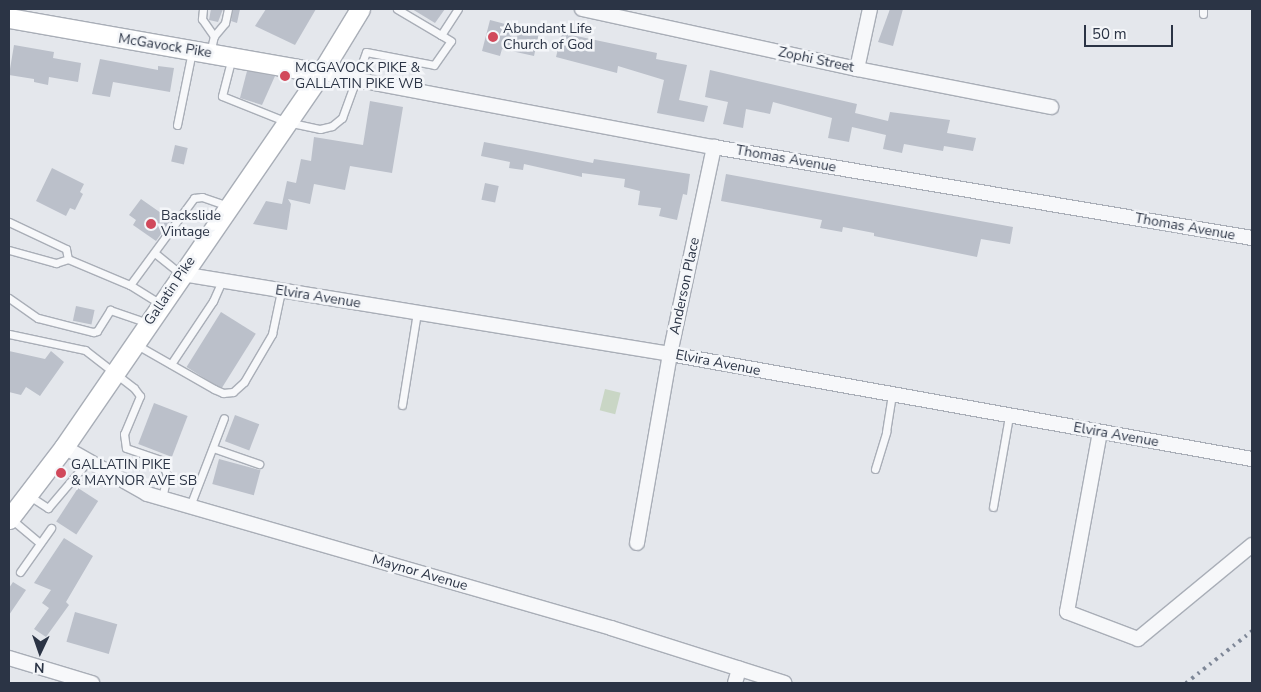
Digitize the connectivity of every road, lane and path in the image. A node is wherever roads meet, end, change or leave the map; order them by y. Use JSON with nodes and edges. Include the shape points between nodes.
{"nodes":[{"id":1,"x":203,"y":9,"type":"edge"},
{"id":2,"x":228,"y":9,"type":"edge"},
{"id":3,"x":360,"y":9,"type":"edge"},
{"id":4,"x":397,"y":9,"type":"edge"},
{"id":5,"x":458,"y":9,"type":"edge"},
{"id":6,"x":582,"y":9,"type":"edge"},
{"id":7,"x":870,"y":9,"type":"edge"},
{"id":8,"x":9,"y":18,"type":"edge"},
{"id":9,"x":441,"y":35,"type":"junction"},
{"id":10,"x":205,"y":47,"type":"junction"},
{"id":11,"x":232,"y":57,"type":"junction"},
{"id":12,"x":857,"y":69,"type":"junction"},
{"id":13,"x":321,"y":73,"type":"junction"},
{"id":14,"x":358,"y":80,"type":"junction"},
{"id":15,"x":1051,"y":106,"type":"dead end"},
{"id":16,"x":286,"y":122,"type":"junction"},
{"id":17,"x":176,"y":125,"type":"dead end"},
{"id":18,"x":714,"y":147,"type":"junction"},
{"id":19,"x":229,"y":206,"type":"junction"},
{"id":20,"x":9,"y":222,"type":"edge"},
{"id":21,"x":1252,"y":238,"type":"edge"},
{"id":22,"x":9,"y":250,"type":"edge"},
{"id":23,"x":156,"y":254,"type":"junction"},
{"id":24,"x":68,"y":259,"type":"junction"},
{"id":25,"x":182,"y":274,"type":"junction"},
{"id":26,"x":222,"y":281,"type":"junction"},
{"id":27,"x":130,"y":285,"type":"junction"},
{"id":28,"x":280,"y":291,"type":"junction"},
{"id":29,"x":9,"y":298,"type":"edge"},
{"id":30,"x":160,"y":305,"type":"junction"},
{"id":31,"x":418,"y":312,"type":"junction"},
{"id":32,"x":148,"y":323,"type":"junction"},
{"id":33,"x":9,"y":334,"type":"edge"},
{"id":34,"x":134,"y":344,"type":"junction"},
{"id":35,"x":670,"y":354,"type":"junction"},
{"id":36,"x":171,"y":364,"type":"junction"},
{"id":37,"x":114,"y":373,"type":"junction"},
{"id":38,"x":892,"y":395,"type":"junction"},
{"id":39,"x":402,"y":405,"type":"dead end"},
{"id":40,"x":1009,"y":416,"type":"junction"},
{"id":41,"x":224,"y":418,"type":"dead end"},
{"id":42,"x":1100,"y":432,"type":"junction"},
{"id":43,"x":64,"y":447,"type":"junction"},
{"id":44,"x":213,"y":448,"type":"junction"},
{"id":45,"x":1252,"y":459,"type":"edge"},
{"id":46,"x":88,"y":461,"type":"junction"},
{"id":47,"x":259,"y":464,"type":"dead end"},
{"id":48,"x":875,"y":469,"type":"dead end"},
{"id":49,"x":27,"y":495,"type":"junction"},
{"id":50,"x":162,"y":498,"type":"junction"},
{"id":51,"x":190,"y":506,"type":"junction"},
{"id":52,"x":993,"y":506,"type":"dead end"},
{"id":53,"x":9,"y":519,"type":"edge"},
{"id":54,"x":51,"y":528,"type":"dead end"},
{"id":55,"x":40,"y":543,"type":"junction"},
{"id":56,"x":637,"y":543,"type":"dead end"},
{"id":57,"x":1252,"y":546,"type":"edge"},
{"id":58,"x":20,"y":572,"type":"dead end"},
{"id":59,"x":9,"y":658,"type":"edge"},
{"id":60,"x":739,"y":669,"type":"junction"},
{"id":61,"x":92,"y":683,"type":"edge"},
{"id":62,"x":734,"y":683,"type":"edge"},
{"id":63,"x":784,"y":683,"type":"edge"}],
"edges":[{"from":1,"to":10,"type":"lane"},
{"from":2,"to":10,"type":"lane","via":[[225,23]]},
{"from":3,"to":13,"type":"main road","name":"Gallatin Pike"},
{"from":4,"to":9,"type":"lane"},
{"from":5,"to":9,"type":"lane"},
{"from":6,"to":12,"type":"street","name":"Zophi Street"},
{"from":7,"to":12,"type":"street"},
{"from":8,"to":10,"type":"main road","name":"McGavock Pike"},
{"from":9,"to":14,"type":"lane","via":[[450,41],[434,66],[366,52]]},
{"from":10,"to":11,"type":"main road","name":"McGavock Pike"},
{"from":10,"to":17,"type":"lane"},
{"from":11,"to":13,"type":"main road","name":"McGavock Pike"},
{"from":11,"to":16,"type":"lane","via":[[222,96]]},
{"from":12,"to":15,"type":"street","name":"Zophi Street"},
{"from":13,"to":14,"type":"street","name":"Thomas Avenue"},
{"from":13,"to":16,"type":"main road","name":"Gallatin Pike"},
{"from":14,"to":16,"type":"lane","via":[[342,118],[332,126],[308,128]]},
{"from":14,"to":18,"type":"street","name":"Thomas Avenue"},
{"from":16,"to":19,"type":"main road","name":"Gallatin Pike"},
{"from":18,"to":21,"type":"street","name":"Thomas Avenue"},
{"from":18,"to":35,"type":"street","name":"Anderson Place"},
{"from":19,"to":23,"type":"lane","via":[[197,197]]},
{"from":19,"to":25,"type":"main road","name":"Gallatin Pike"},
{"from":20,"to":24,"type":"lane","via":[[66,249]]},
{"from":22,"to":24,"type":"lane","via":[[56,263]]},
{"from":23,"to":25,"type":"lane"},
{"from":23,"to":27,"type":"lane"},
{"from":24,"to":27,"type":"lane"},
{"from":25,"to":26,"type":"street","name":"Elvira Avenue"},
{"from":25,"to":30,"type":"main road","name":"Gallatin Pike"},
{"from":26,"to":28,"type":"street","name":"Elvira Avenue"},
{"from":26,"to":36,"type":"lane","via":[[214,301]]},
{"from":27,"to":30,"type":"lane"},
{"from":28,"to":31,"type":"street","name":"Elvira Avenue"},
{"from":28,"to":36,"type":"lane","via":[[272,334],[244,382],[233,392],[219,391]]},
{"from":29,"to":32,"type":"lane","via":[[38,318],[93,332],[97,331],[110,310]]},
{"from":30,"to":32,"type":"main road","name":"Gallatin Pike"},
{"from":31,"to":35,"type":"street","name":"Elvira Avenue"},
{"from":31,"to":39,"type":"lane"},
{"from":32,"to":34,"type":"main road","name":"Gallatin Pike"},
{"from":33,"to":37,"type":"lane","via":[[84,350]]},
{"from":34,"to":36,"type":"lane"},
{"from":34,"to":37,"type":"main road","name":"Gallatin Pike"},
{"from":35,"to":38,"type":"street","name":"Elvira Avenue"},
{"from":35,"to":56,"type":"street","name":"Anderson Place"},
{"from":37,"to":43,"type":"main road","name":"Gallatin Pike"},
{"from":37,"to":50,"type":"lane","via":[[140,396],[124,434],[126,448],[161,460],[167,475]]},
{"from":38,"to":40,"type":"street","name":"Elvira Avenue"},
{"from":38,"to":48,"type":"lane"},
{"from":40,"to":42,"type":"street","name":"Elvira Avenue"},
{"from":40,"to":52,"type":"lane"},
{"from":41,"to":44,"type":"lane"},
{"from":42,"to":45,"type":"street","name":"Elvira Avenue"},
{"from":42,"to":57,"type":"street","via":[[1067,612],[1138,639]]},
{"from":43,"to":46,"type":"street","name":"Maynor Avenue"},
{"from":43,"to":49,"type":"main road","name":"Gallatin Pike"},
{"from":44,"to":47,"type":"lane"},
{"from":44,"to":51,"type":"lane"},
{"from":46,"to":49,"type":"lane","via":[[48,508]]},
{"from":46,"to":50,"type":"street","name":"Maynor Avenue","via":[[147,494]]},
{"from":49,"to":53,"type":"main road","name":"Gallatin Pike"},
{"from":50,"to":51,"type":"street","name":"Maynor Avenue"},
{"from":51,"to":60,"type":"street","name":"Maynor Avenue","via":[[611,628]]},
{"from":53,"to":55,"type":"lane"},
{"from":54,"to":55,"type":"lane"},
{"from":55,"to":58,"type":"lane"},
{"from":59,"to":61,"type":"street"},
{"from":60,"to":62,"type":"street"},
{"from":60,"to":63,"type":"street","name":"Maynor Avenue"}]}
